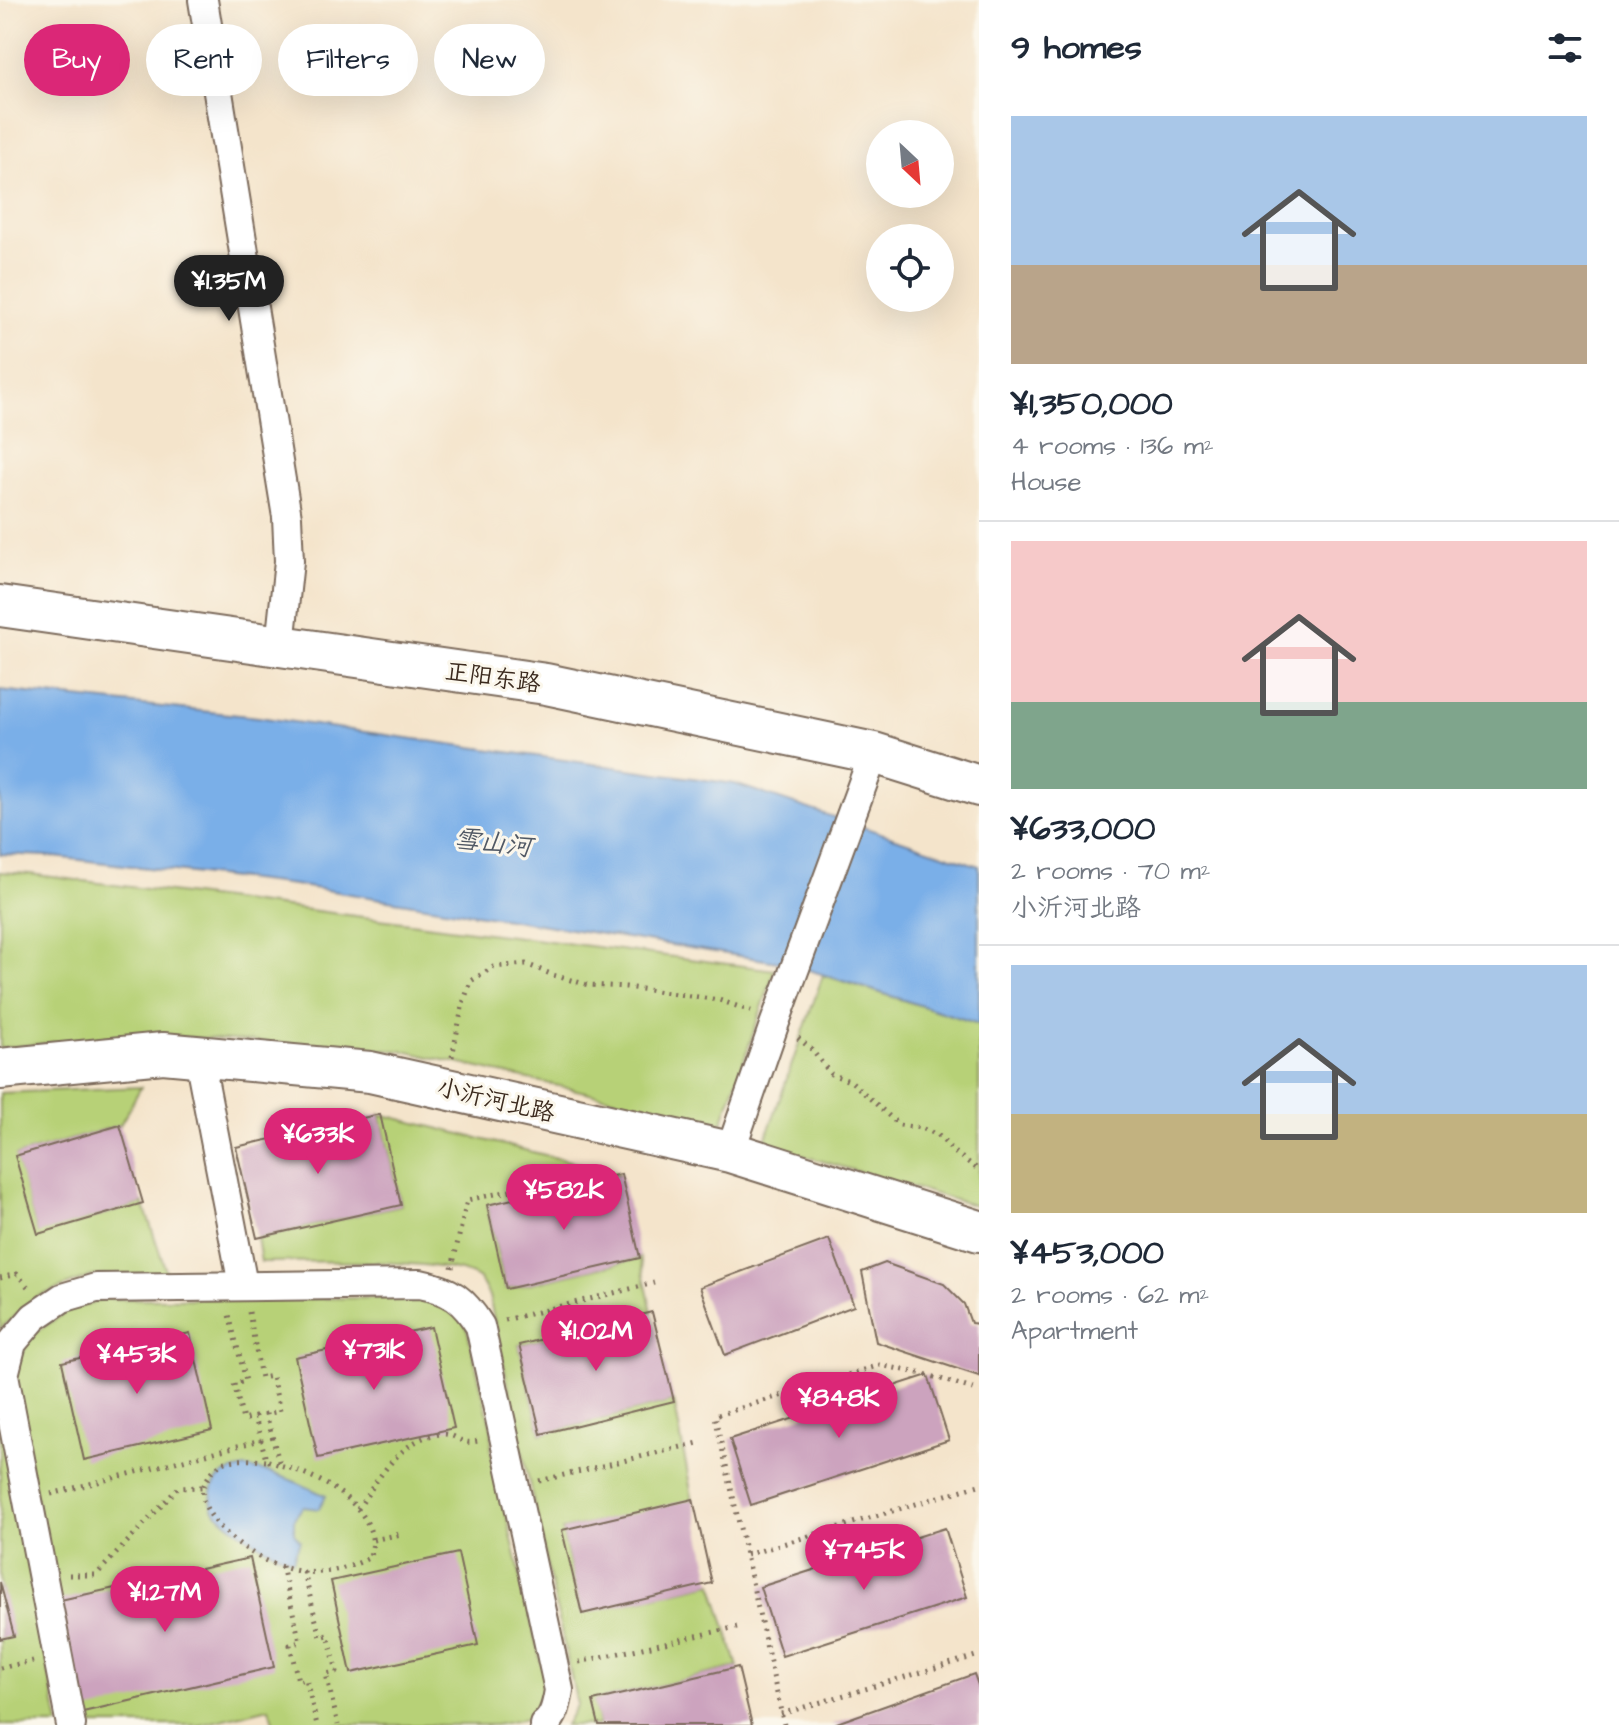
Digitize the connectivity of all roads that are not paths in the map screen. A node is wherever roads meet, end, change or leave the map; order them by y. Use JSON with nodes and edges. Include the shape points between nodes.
{"nodes":[{"id":1,"x":203,"y":0,"type":"edge"},
{"id":2,"x":0,"y":606,"type":"edge"},
{"id":3,"x":280,"y":645,"type":"junction"},
{"id":4,"x":874,"y":753,"type":"junction"},
{"id":5,"x":979,"y":786,"type":"edge"},
{"id":6,"x":199,"y":1057,"type":"junction"},
{"id":7,"x":0,"y":1069,"type":"edge"},
{"id":8,"x":730,"y":1152,"type":"junction"},
{"id":9,"x":979,"y":1231,"type":"edge"},
{"id":10,"x":232,"y":1286,"type":"junction"},
{"id":11,"x":71,"y":1725,"type":"edge"},
{"id":12,"x":544,"y":1725,"type":"edge"}],
"edges":[{"from":1,"to":3,"type":"street","via":[[287,517],[289,561]]},
{"from":2,"to":3,"type":"street","name":"正阳东路"},
{"from":3,"to":4,"type":"street","name":"正阳东路","via":[[546,684]]},
{"from":4,"to":5,"type":"street","name":"正阳东路"},
{"from":4,"to":8,"type":"street"},
{"from":6,"to":7,"type":"street","name":"小沂河北路","via":[[163,1053]]},
{"from":6,"to":8,"type":"street","name":"小沂河北路","via":[[370,1072]]},
{"from":6,"to":10,"type":"street"},
{"from":8,"to":9,"type":"street","name":"小沂河北路"},
{"from":10,"to":11,"type":"street","via":[[96,1288],[62,1298],[34,1317],[12,1343],[4,1375]]},
{"from":10,"to":12,"type":"street","via":[[420,1284],[456,1296],[470,1310],[480,1326],[559,1690]]}]}
